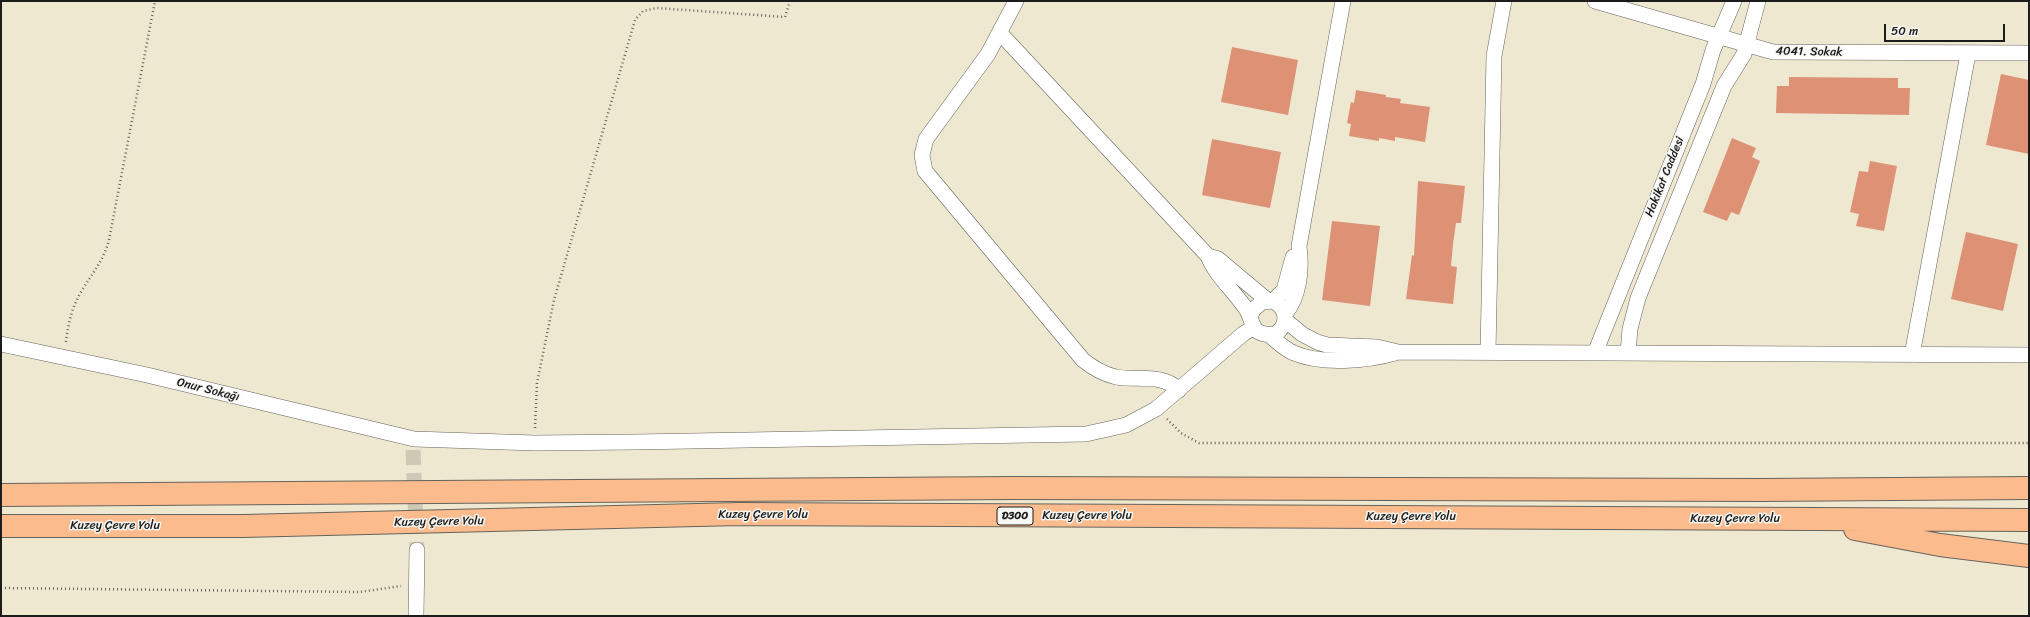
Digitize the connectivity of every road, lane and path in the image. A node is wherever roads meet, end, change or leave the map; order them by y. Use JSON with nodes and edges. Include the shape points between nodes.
{"nodes":[{"id":1,"x":155,"y":1,"type":"edge"},
{"id":2,"x":790,"y":1,"type":"edge"},
{"id":3,"x":1016,"y":1,"type":"edge"},
{"id":4,"x":1344,"y":1,"type":"edge"},
{"id":5,"x":1504,"y":1,"type":"edge"},
{"id":6,"x":1596,"y":1,"type":"edge"},
{"id":7,"x":1734,"y":1,"type":"edge"},
{"id":8,"x":1758,"y":1,"type":"edge"},
{"id":9,"x":1000,"y":33,"type":"junction"},
{"id":10,"x":1719,"y":35,"type":"junction"},
{"id":11,"x":1747,"y":44,"type":"junction"},
{"id":12,"x":2029,"y":53,"type":"edge"},
{"id":13,"x":1968,"y":54,"type":"junction"},
{"id":14,"x":1299,"y":246,"type":"junction"},
{"id":15,"x":1208,"y":256,"type":"junction"},
{"id":16,"x":1270,"y":301,"type":"junction"},
{"id":17,"x":1285,"y":317,"type":"junction"},
{"id":18,"x":1252,"y":321,"type":"junction"},
{"id":19,"x":1269,"y":335,"type":"junction"},
{"id":20,"x":1,"y":344,"type":"edge"},
{"id":21,"x":1398,"y":352,"type":"junction"},
{"id":22,"x":1488,"y":352,"type":"junction"},
{"id":23,"x":1595,"y":353,"type":"junction"},
{"id":24,"x":1628,"y":353,"type":"junction"},
{"id":25,"x":1912,"y":355,"type":"junction"},
{"id":26,"x":2029,"y":355,"type":"edge"},
{"id":27,"x":66,"y":356,"type":"junction"},
{"id":28,"x":1179,"y":390,"type":"junction"},
{"id":29,"x":1156,"y":409,"type":"junction"},
{"id":30,"x":535,"y":443,"type":"junction"},
{"id":31,"x":2029,"y":443,"type":"edge"},
{"id":32,"x":2029,"y":476,"type":"edge"},
{"id":33,"x":1934,"y":488,"type":"junction"},
{"id":34,"x":2029,"y":488,"type":"edge"},
{"id":35,"x":1,"y":496,"type":"edge"},
{"id":36,"x":1813,"y":519,"type":"junction"},
{"id":37,"x":2029,"y":520,"type":"edge"},
{"id":38,"x":1,"y":526,"type":"edge"},
{"id":39,"x":417,"y":550,"type":"tunnel mouth"},
{"id":40,"x":2029,"y":556,"type":"edge"},
{"id":41,"x":416,"y":580,"type":"junction"},
{"id":42,"x":1,"y":588,"type":"edge"},
{"id":43,"x":416,"y":616,"type":"edge"}],
"edges":[{"from":1,"to":27,"type":"path","via":[[109,240],[101,263],[82,291],[72,313]]},
{"from":2,"to":30,"type":"path","via":[[785,17],[657,8],[643,11],[635,20],[554,300],[537,384]]},
{"from":3,"to":9,"type":"street"},
{"from":4,"to":14,"type":"street"},
{"from":5,"to":22,"type":"street","via":[[1494,56]]},
{"from":6,"to":10,"type":"street","name":"4041. Sokak"},
{"from":7,"to":10,"type":"street","name":"Hakikat Caddesi"},
{"from":8,"to":11,"type":"street","name":"Hakikat Caddesi"},
{"from":9,"to":15,"type":"street"},
{"from":9,"to":28,"type":"street","via":[[926,139],[922,155],[925,171],[1083,360],[1096,370],[1110,375],[1164,380]]},
{"from":10,"to":11,"type":"street","name":"4041. Sokak"},
{"from":10,"to":23,"type":"street","name":"Hakikat Caddesi","via":[[1703,84]]},
{"from":11,"to":13,"type":"street","name":"4041. Sokak","via":[[1773,52]]},
{"from":11,"to":24,"type":"street","name":"Hakikat Caddesi","via":[[1739,63],[1724,86],[1638,298],[1630,329]]},
{"from":12,"to":13,"type":"street","name":"4041. Sokak"},
{"from":13,"to":25,"type":"street"},
{"from":14,"to":16,"type":"street","via":[[1291,260],[1284,290]]},
{"from":14,"to":17,"type":"street","via":[[1301,262],[1296,296]]},
{"from":15,"to":16,"type":"street","via":[[1218,259]]},
{"from":15,"to":18,"type":"street","via":[[1212,266],[1239,297]]},
{"from":16,"to":17,"type":"street","via":[[1279,304]]},
{"from":16,"to":18,"type":"street","via":[[1257,305]]},
{"from":17,"to":19,"type":"street","via":[[1280,330]]},
{"from":17,"to":21,"type":"street","via":[[1302,334],[1317,342],[1327,345],[1377,347]]},
{"from":18,"to":19,"type":"street","via":[[1263,334]]},
{"from":18,"to":28,"type":"street","name":"Onur Sokağı","via":[[1243,334]]},
{"from":19,"to":21,"type":"street","via":[[1285,348],[1315,359],[1378,358]]},
{"from":20,"to":27,"type":"street","name":"Onur Sokağı"},
{"from":21,"to":22,"type":"street"},
{"from":22,"to":23,"type":"street"},
{"from":23,"to":24,"type":"street"},
{"from":24,"to":25,"type":"street"},
{"from":25,"to":26,"type":"street"},
{"from":27,"to":30,"type":"street","name":"Onur Sokağı","via":[[413,445]]},
{"from":28,"to":29,"type":"street","name":"Onur Sokağı"},
{"from":29,"to":30,"type":"street","name":"Onur Sokağı","via":[[1126,425],[1086,434]]},
{"from":29,"to":31,"type":"path","via":[[1181,433],[1199,443]]},
{"from":32,"to":33,"type":"highway","via":[[2000,476]]},
{"from":33,"to":34,"type":"highway","name":"Kuzey Çevre Yolu"},
{"from":33,"to":35,"type":"highway","name":"Kuzey Çevre Yolu","via":[[1006,488]]},
{"from":36,"to":37,"type":"highway","name":"Kuzey Çevre Yolu","number":"D300"},
{"from":36,"to":38,"type":"highway","name":"Kuzey Çevre Yolu","number":"D300","via":[[739,514],[243,526]]},
{"from":36,"to":40,"type":"highway","via":[[1912,540]]},
{"from":39,"to":41,"type":"street"},
{"from":41,"to":42,"type":"path","via":[[389,589],[360,592]]},
{"from":41,"to":43,"type":"street"}]}
